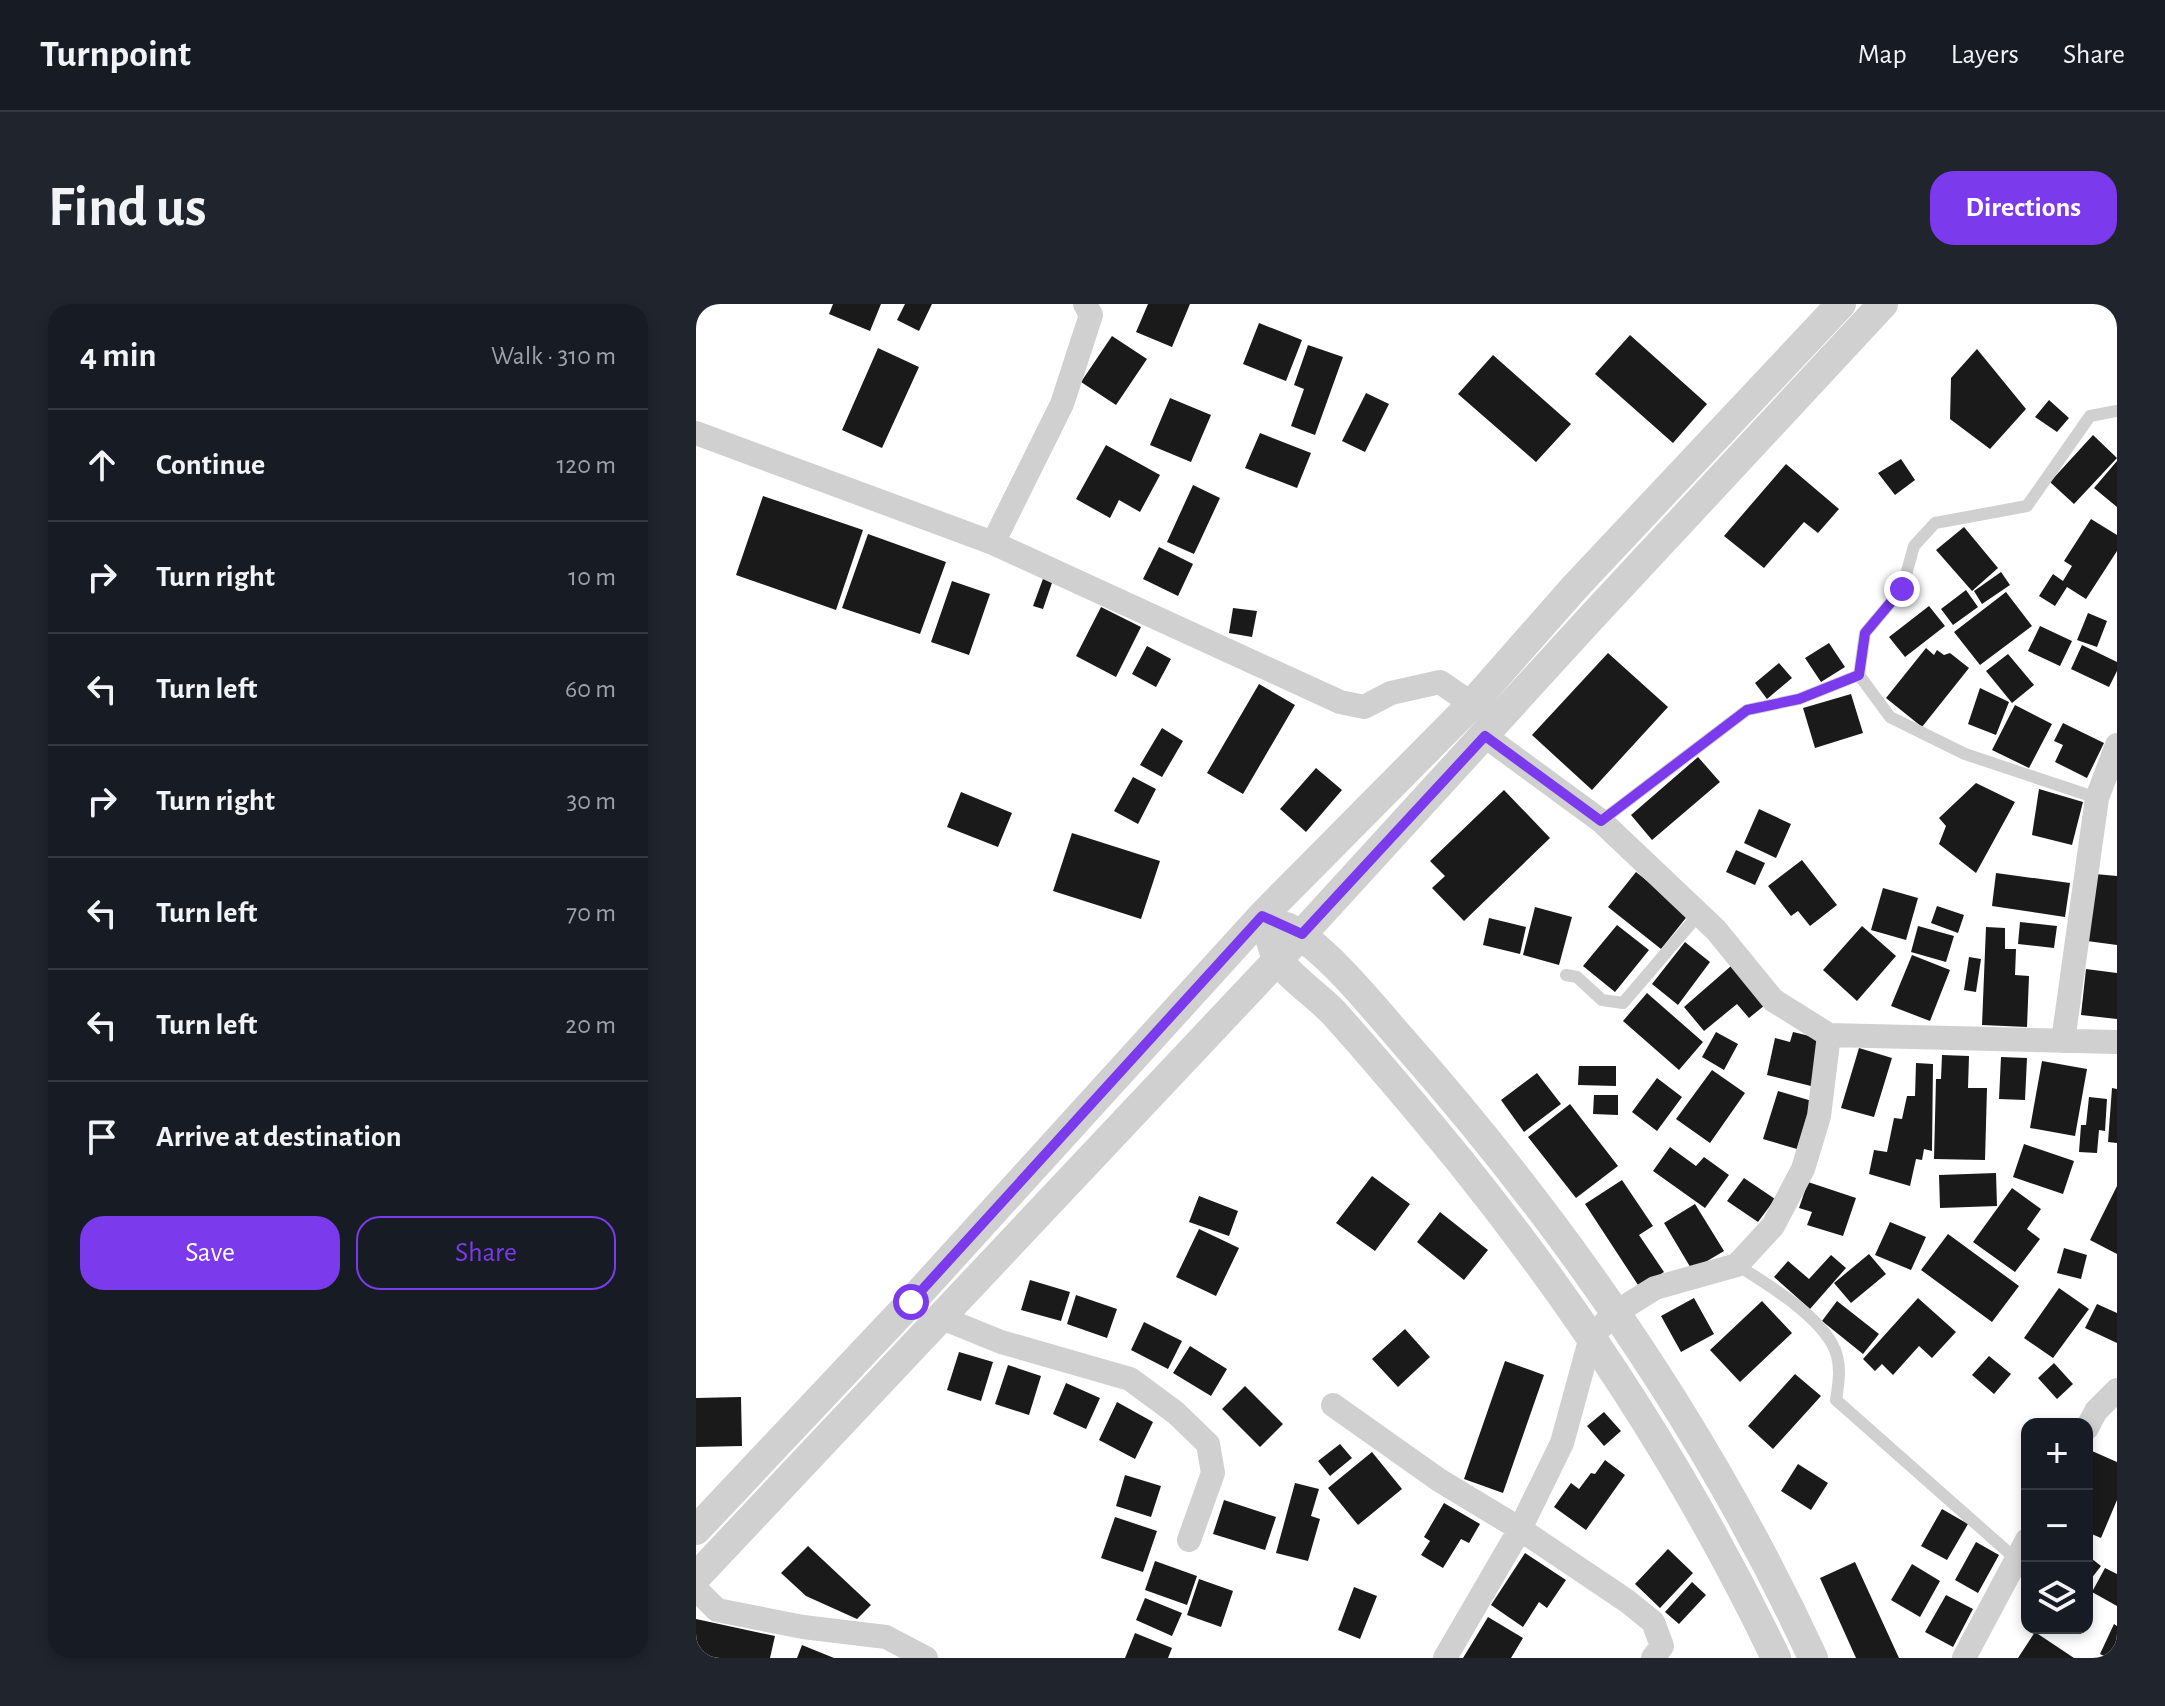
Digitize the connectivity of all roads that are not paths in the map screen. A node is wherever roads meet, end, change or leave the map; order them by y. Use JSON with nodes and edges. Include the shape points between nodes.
{"nodes":[{"id":1,"x":1085,"y":304,"type":"edge"},
{"id":2,"x":1841,"y":304,"type":"edge"},
{"id":3,"x":1883,"y":304,"type":"edge"},
{"id":4,"x":2117,"y":411,"type":"edge"},
{"id":5,"x":696,"y":433,"type":"edge"},
{"id":6,"x":993,"y":543,"type":"junction"},
{"id":7,"x":1859,"y":675,"type":"junction"},
{"id":8,"x":1472,"y":704,"type":"junction"},
{"id":9,"x":1485,"y":736,"type":"junction"},
{"id":10,"x":2117,"y":745,"type":"edge"},
{"id":11,"x":2097,"y":798,"type":"junction"},
{"id":12,"x":1601,"y":821,"type":"junction"},
{"id":13,"x":1699,"y":914,"type":"junction"},
{"id":14,"x":1262,"y":916,"type":"junction"},
{"id":15,"x":1302,"y":934,"type":"junction"},
{"id":16,"x":1277,"y":960,"type":"junction"},
{"id":17,"x":1566,"y":975,"type":"dead end"},
{"id":18,"x":1829,"y":1035,"type":"junction"},
{"id":19,"x":2063,"y":1041,"type":"junction"},
{"id":20,"x":2117,"y":1042,"type":"edge"},
{"id":21,"x":1737,"y":1265,"type":"junction"},
{"id":22,"x":1615,"y":1313,"type":"junction"},
{"id":23,"x":942,"y":1318,"type":"junction"},
{"id":24,"x":1591,"y":1337,"type":"junction"},
{"id":25,"x":2117,"y":1390,"type":"edge"},
{"id":26,"x":1333,"y":1405,"type":"dead end"},
{"id":27,"x":2092,"y":1418,"type":"edge"},
{"id":28,"x":1520,"y":1529,"type":"junction"},
{"id":29,"x":696,"y":1530,"type":"edge"},
{"id":30,"x":1189,"y":1540,"type":"dead end"},
{"id":31,"x":2021,"y":1549,"type":"edge"},
{"id":32,"x":2021,"y":1552,"type":"edge"},
{"id":33,"x":696,"y":1577,"type":"edge"},
{"id":34,"x":696,"y":1589,"type":"edge"},
{"id":35,"x":926,"y":1658,"type":"edge"},
{"id":36,"x":1445,"y":1658,"type":"edge"},
{"id":37,"x":1653,"y":1658,"type":"edge"},
{"id":38,"x":1776,"y":1658,"type":"edge"},
{"id":39,"x":1813,"y":1658,"type":"edge"},
{"id":40,"x":1964,"y":1658,"type":"edge"}],
"edges":[{"from":1,"to":6,"type":"street","via":[[1091,315],[1062,404]]},
{"from":2,"to":8,"type":"street"},
{"from":3,"to":9,"type":"street"},
{"from":4,"to":7,"type":"lane","via":[[2090,416],[2027,506],[1935,523],[1914,546],[1902,589],[1865,633]]},
{"from":5,"to":6,"type":"street"},
{"from":6,"to":8,"type":"street","via":[[1340,702],[1364,707],[1391,693],[1440,682]]},
{"from":7,"to":11,"type":"lane","via":[[1890,717],[1965,754]]},
{"from":7,"to":12,"type":"lane","via":[[1799,699],[1747,710]]},
{"from":8,"to":14,"type":"street"},
{"from":9,"to":12,"type":"street"},
{"from":9,"to":15,"type":"street"},
{"from":10,"to":11,"type":"street"},
{"from":11,"to":19,"type":"street"},
{"from":12,"to":13,"type":"street"},
{"from":13,"to":17,"type":"lane","via":[[1623,1003],[1602,1000],[1577,977]]},
{"from":13,"to":18,"type":"street","via":[[1773,1000]]},
{"from":14,"to":15,"type":"street"},
{"from":14,"to":16,"type":"street"},
{"from":14,"to":29,"type":"street","via":[[922,1291]]},
{"from":15,"to":16,"type":"street"},
{"from":15,"to":22,"type":"street","via":[[1362,994],[1494,1148]]},
{"from":16,"to":23,"type":"street"},
{"from":16,"to":24,"type":"street","via":[[1331,1010],[1397,1084],[1524,1243]]},
{"from":18,"to":19,"type":"street"},
{"from":18,"to":21,"type":"street","via":[[1819,1116],[1803,1169],[1773,1226]]},
{"from":19,"to":20,"type":"street"},
{"from":21,"to":22,"type":"street","via":[[1655,1288]]},
{"from":21,"to":31,"type":"lane","via":[[1793,1301],[1821,1331],[1837,1355],[1836,1400]]},
{"from":22,"to":24,"type":"street"},
{"from":22,"to":39,"type":"street","via":[[1647,1358],[1778,1582]]},
{"from":23,"to":30,"type":"street","via":[[1001,1342],[1130,1379],[1176,1413],[1208,1444],[1213,1473]]},
{"from":23,"to":33,"type":"street"},
{"from":24,"to":28,"type":"street","via":[[1562,1443]]},
{"from":24,"to":38,"type":"street","via":[[1669,1457]]},
{"from":25,"to":27,"type":"street"},
{"from":26,"to":28,"type":"street"},
{"from":28,"to":36,"type":"street"},
{"from":28,"to":37,"type":"street","via":[[1653,1622],[1662,1646]]},
{"from":32,"to":40,"type":"street"},
{"from":34,"to":35,"type":"street","via":[[717,1610],[886,1637]]}]}
